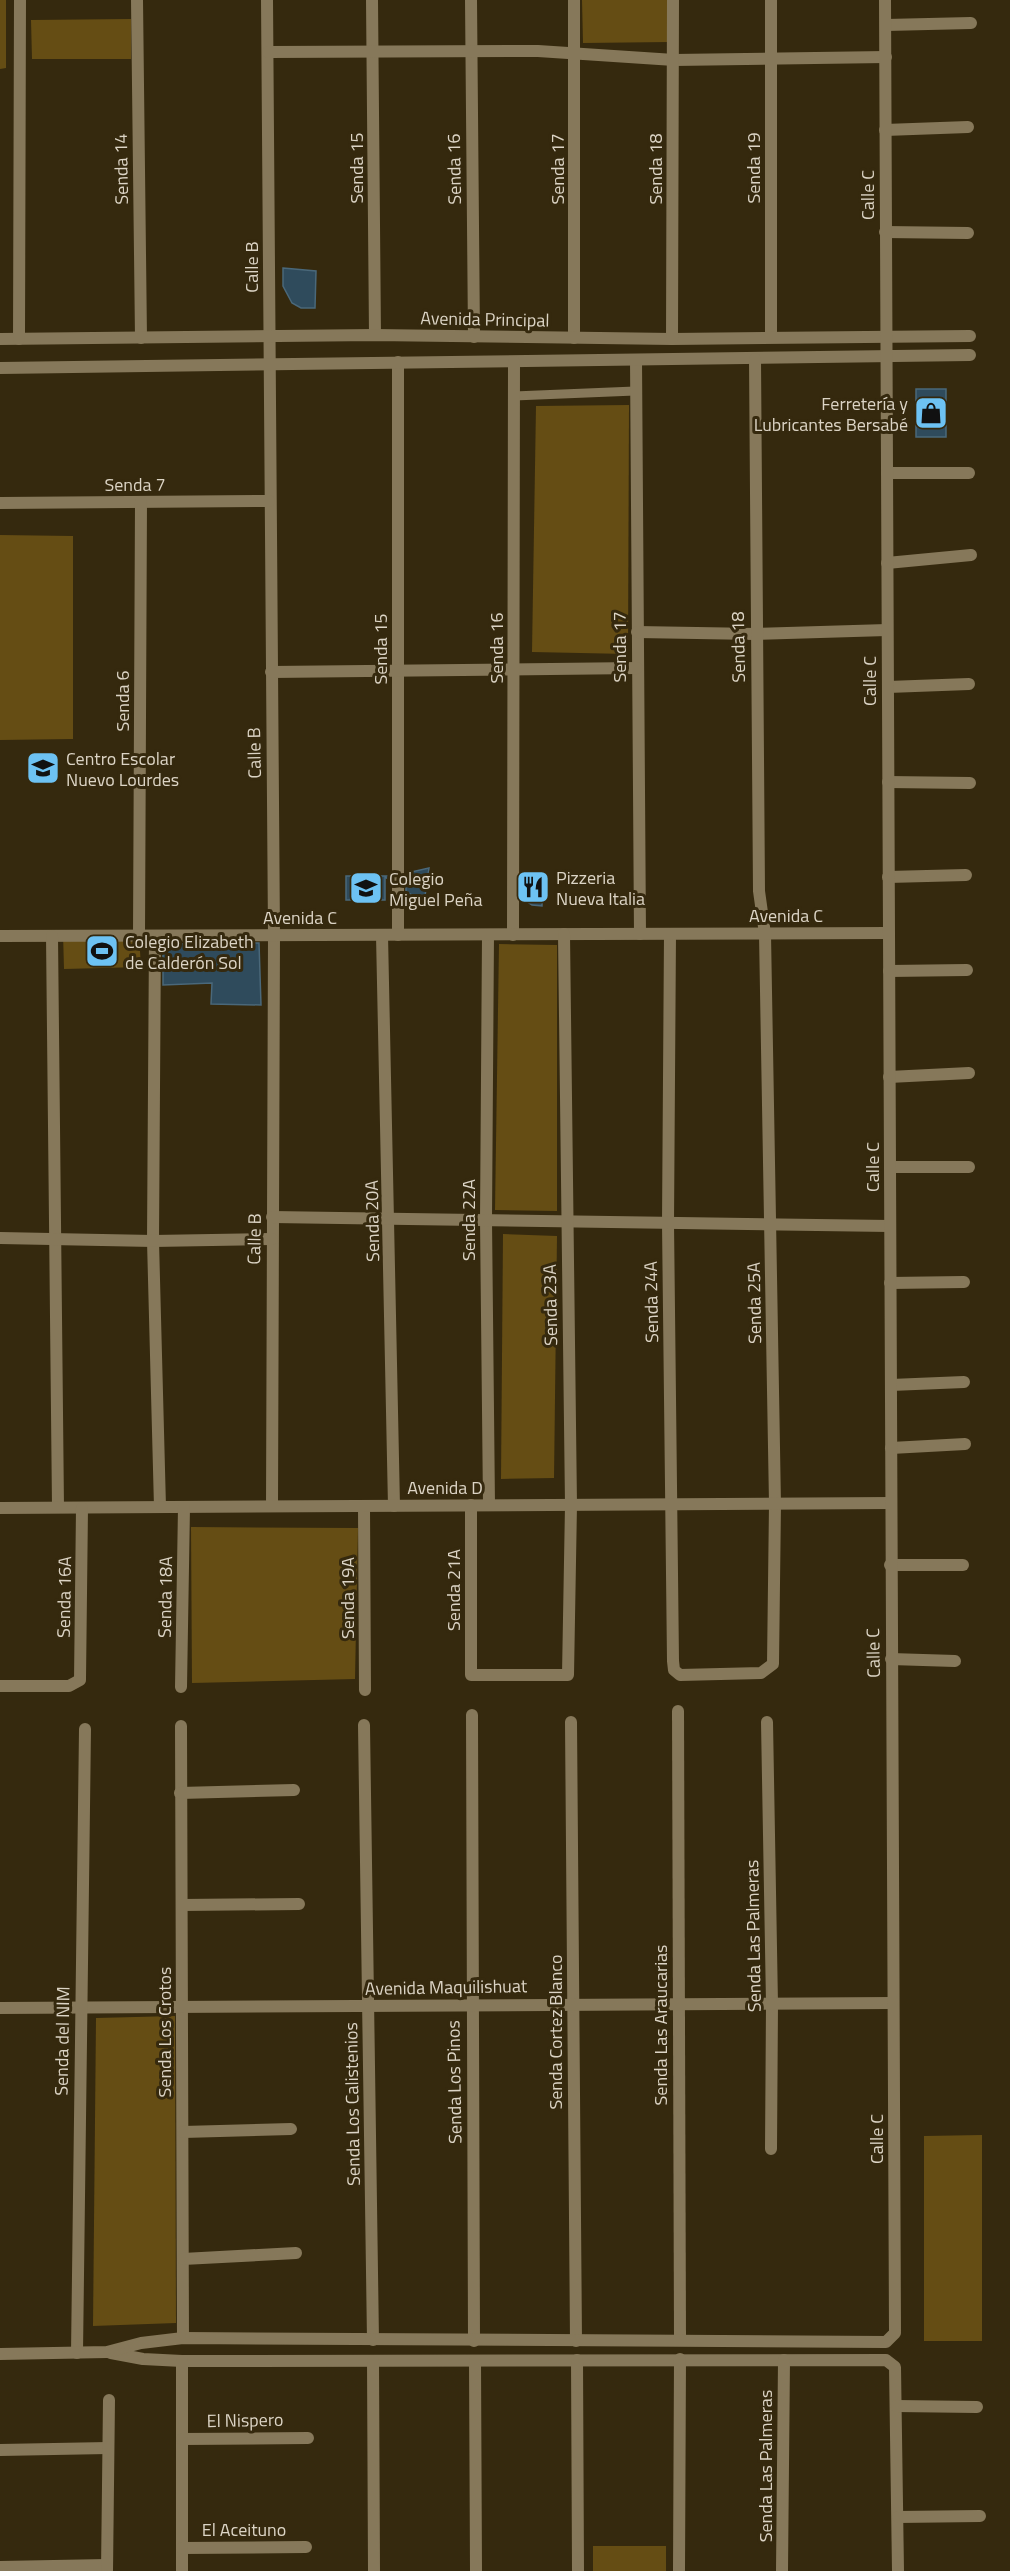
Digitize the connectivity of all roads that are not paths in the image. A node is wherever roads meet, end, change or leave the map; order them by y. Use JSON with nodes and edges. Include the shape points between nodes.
{"nodes":[{"id":1,"x":20,"y":0,"type":"edge"},
{"id":2,"x":137,"y":0,"type":"edge"},
{"id":3,"x":267,"y":0,"type":"edge"},
{"id":4,"x":372,"y":0,"type":"edge"},
{"id":5,"x":471,"y":0,"type":"edge"},
{"id":6,"x":574,"y":0,"type":"edge"},
{"id":7,"x":673,"y":0,"type":"edge"},
{"id":8,"x":771,"y":0,"type":"edge"},
{"id":9,"x":885,"y":0,"type":"edge"},
{"id":10,"x":971,"y":23,"type":"dead end"},
{"id":11,"x":885,"y":25,"type":"junction"},
{"id":12,"x":470,"y":51,"type":"junction"},
{"id":13,"x":268,"y":52,"type":"junction"},
{"id":14,"x":373,"y":53,"type":"junction"},
{"id":15,"x":575,"y":53,"type":"junction"},
{"id":16,"x":886,"y":57,"type":"junction"},
{"id":17,"x":772,"y":58,"type":"junction"},
{"id":18,"x":674,"y":60,"type":"junction"},
{"id":19,"x":968,"y":127,"type":"dead end"},
{"id":20,"x":885,"y":130,"type":"junction"},
{"id":21,"x":885,"y":232,"type":"junction"},
{"id":22,"x":968,"y":233,"type":"dead end"},
{"id":23,"x":375,"y":335,"type":"junction"},
{"id":24,"x":269,"y":336,"type":"junction"},
{"id":25,"x":771,"y":336,"type":"junction"},
{"id":26,"x":886,"y":336,"type":"junction"},
{"id":27,"x":970,"y":336,"type":"dead end"},
{"id":28,"x":474,"y":337,"type":"junction"},
{"id":29,"x":141,"y":338,"type":"junction"},
{"id":30,"x":0,"y":339,"type":"edge"},
{"id":31,"x":19,"y":339,"type":"junction"},
{"id":32,"x":574,"y":339,"type":"junction"},
{"id":33,"x":672,"y":339,"type":"junction"},
{"id":34,"x":970,"y":356,"type":"dead end"},
{"id":35,"x":886,"y":358,"type":"junction"},
{"id":36,"x":755,"y":359,"type":"junction"},
{"id":37,"x":636,"y":360,"type":"junction"},
{"id":38,"x":398,"y":362,"type":"junction"},
{"id":39,"x":514,"y":362,"type":"junction"},
{"id":40,"x":270,"y":364,"type":"junction"},
{"id":41,"x":0,"y":368,"type":"edge"},
{"id":42,"x":635,"y":392,"type":"junction"},
{"id":43,"x":514,"y":396,"type":"junction"},
{"id":44,"x":887,"y":473,"type":"junction"},
{"id":45,"x":969,"y":473,"type":"dead end"},
{"id":46,"x":269,"y":501,"type":"junction"},
{"id":47,"x":141,"y":502,"type":"junction"},
{"id":48,"x":0,"y":503,"type":"edge"},
{"id":49,"x":970,"y":555,"type":"dead end"},
{"id":50,"x":887,"y":563,"type":"junction"},
{"id":51,"x":887,"y":630,"type":"junction"},
{"id":52,"x":637,"y":632,"type":"junction"},
{"id":53,"x":756,"y":634,"type":"junction"},
{"id":54,"x":637,"y":668,"type":"junction"},
{"id":55,"x":398,"y":670,"type":"junction"},
{"id":56,"x":514,"y":670,"type":"junction"},
{"id":57,"x":271,"y":672,"type":"junction"},
{"id":58,"x":969,"y":684,"type":"dead end"},
{"id":59,"x":888,"y":687,"type":"junction"},
{"id":60,"x":888,"y":782,"type":"junction"},
{"id":61,"x":970,"y":783,"type":"dead end"},
{"id":62,"x":966,"y":875,"type":"dead end"},
{"id":63,"x":888,"y":877,"type":"junction"},
{"id":64,"x":888,"y":933,"type":"junction"},
{"id":65,"x":488,"y":934,"type":"junction"},
{"id":66,"x":564,"y":934,"type":"junction"},
{"id":67,"x":640,"y":934,"type":"junction"},
{"id":68,"x":670,"y":934,"type":"junction"},
{"id":69,"x":765,"y":934,"type":"junction"},
{"id":70,"x":274,"y":935,"type":"junction"},
{"id":71,"x":382,"y":935,"type":"junction"},
{"id":72,"x":398,"y":935,"type":"junction"},
{"id":73,"x":513,"y":935,"type":"junction"},
{"id":74,"x":0,"y":936,"type":"edge"},
{"id":75,"x":52,"y":936,"type":"junction"},
{"id":76,"x":139,"y":936,"type":"junction"},
{"id":77,"x":155,"y":936,"type":"junction"},
{"id":78,"x":889,"y":970,"type":"junction"},
{"id":79,"x":967,"y":970,"type":"dead end"},
{"id":80,"x":969,"y":1073,"type":"dead end"},
{"id":81,"x":889,"y":1077,"type":"junction"},
{"id":82,"x":891,"y":1167,"type":"junction"},
{"id":83,"x":969,"y":1167,"type":"dead end"},
{"id":84,"x":272,"y":1217,"type":"junction"},
{"id":85,"x":390,"y":1219,"type":"junction"},
{"id":86,"x":486,"y":1220,"type":"junction"},
{"id":87,"x":566,"y":1222,"type":"junction"},
{"id":88,"x":668,"y":1223,"type":"junction"},
{"id":89,"x":771,"y":1225,"type":"junction"},
{"id":90,"x":890,"y":1226,"type":"junction"},
{"id":91,"x":0,"y":1238,"type":"edge"},
{"id":92,"x":272,"y":1239,"type":"junction"},
{"id":93,"x":54,"y":1240,"type":"junction"},
{"id":94,"x":153,"y":1241,"type":"junction"},
{"id":95,"x":964,"y":1282,"type":"dead end"},
{"id":96,"x":890,"y":1283,"type":"junction"},
{"id":97,"x":964,"y":1382,"type":"dead end"},
{"id":98,"x":891,"y":1385,"type":"junction"},
{"id":99,"x":965,"y":1444,"type":"dead end"},
{"id":100,"x":891,"y":1448,"type":"junction"},
{"id":101,"x":891,"y":1503,"type":"junction"},
{"id":102,"x":671,"y":1504,"type":"junction"},
{"id":103,"x":776,"y":1504,"type":"junction"},
{"id":104,"x":471,"y":1505,"type":"junction"},
{"id":105,"x":489,"y":1505,"type":"junction"},
{"id":106,"x":571,"y":1505,"type":"junction"},
{"id":107,"x":272,"y":1506,"type":"junction"},
{"id":108,"x":364,"y":1506,"type":"junction"},
{"id":109,"x":394,"y":1506,"type":"junction"},
{"id":110,"x":58,"y":1507,"type":"junction"},
{"id":111,"x":160,"y":1507,"type":"junction"},
{"id":112,"x":184,"y":1507,"type":"junction"},
{"id":113,"x":0,"y":1508,"type":"edge"},
{"id":114,"x":82,"y":1508,"type":"junction"},
{"id":115,"x":890,"y":1565,"type":"junction"},
{"id":116,"x":963,"y":1565,"type":"dead end"},
{"id":117,"x":891,"y":1659,"type":"junction"},
{"id":118,"x":955,"y":1661,"type":"dead end"},
{"id":119,"x":674,"y":1670,"type":"joint"},
{"id":120,"x":471,"y":1675,"type":"joint"},
{"id":121,"x":0,"y":1686,"type":"edge"},
{"id":122,"x":182,"y":1687,"type":"dead end"},
{"id":123,"x":365,"y":1690,"type":"dead end"},
{"id":124,"x":678,"y":1711,"type":"dead end"},
{"id":125,"x":472,"y":1715,"type":"dead end"},
{"id":126,"x":571,"y":1722,"type":"dead end"},
{"id":127,"x":767,"y":1722,"type":"dead end"},
{"id":128,"x":364,"y":1725,"type":"dead end"},
{"id":129,"x":181,"y":1726,"type":"dead end"},
{"id":130,"x":85,"y":1729,"type":"dead end"},
{"id":131,"x":294,"y":1790,"type":"dead end"},
{"id":132,"x":180,"y":1793,"type":"junction"},
{"id":133,"x":299,"y":1904,"type":"dead end"},
{"id":134,"x":182,"y":1905,"type":"junction"},
{"id":135,"x":573,"y":2003,"type":"junction"},
{"id":136,"x":893,"y":2003,"type":"junction"},
{"id":137,"x":678,"y":2004,"type":"junction"},
{"id":138,"x":772,"y":2004,"type":"junction"},
{"id":139,"x":471,"y":2005,"type":"junction"},
{"id":140,"x":368,"y":2006,"type":"junction"},
{"id":141,"x":80,"y":2007,"type":"junction"},
{"id":142,"x":182,"y":2007,"type":"junction"},
{"id":143,"x":0,"y":2008,"type":"edge"},
{"id":144,"x":291,"y":2129,"type":"dead end"},
{"id":145,"x":183,"y":2132,"type":"junction"},
{"id":146,"x":771,"y":2149,"type":"dead end"},
{"id":147,"x":296,"y":2253,"type":"dead end"},
{"id":148,"x":183,"y":2259,"type":"junction"},
{"id":149,"x":183,"y":2338,"type":"junction"},
{"id":150,"x":373,"y":2340,"type":"junction"},
{"id":151,"x":680,"y":2340,"type":"junction"},
{"id":152,"x":474,"y":2341,"type":"junction"},
{"id":153,"x":576,"y":2341,"type":"junction"},
{"id":154,"x":107,"y":2352,"type":"junction"},
{"id":155,"x":77,"y":2353,"type":"junction"},
{"id":156,"x":0,"y":2354,"type":"edge"},
{"id":157,"x":680,"y":2359,"type":"junction"},
{"id":158,"x":577,"y":2360,"type":"junction"},
{"id":159,"x":783,"y":2360,"type":"junction"},
{"id":160,"x":182,"y":2361,"type":"junction"},
{"id":161,"x":374,"y":2361,"type":"junction"},
{"id":162,"x":475,"y":2361,"type":"junction"},
{"id":163,"x":109,"y":2400,"type":"dead end"},
{"id":164,"x":896,"y":2406,"type":"junction"},
{"id":165,"x":977,"y":2407,"type":"dead end"},
{"id":166,"x":308,"y":2438,"type":"dead end"},
{"id":167,"x":182,"y":2439,"type":"junction"},
{"id":168,"x":108,"y":2448,"type":"junction"},
{"id":169,"x":0,"y":2450,"type":"edge"},
{"id":170,"x":980,"y":2516,"type":"dead end"},
{"id":171,"x":898,"y":2517,"type":"junction"},
{"id":172,"x":306,"y":2547,"type":"dead end"},
{"id":173,"x":182,"y":2548,"type":"junction"},
{"id":174,"x":0,"y":2567,"type":"edge"},
{"id":175,"x":107,"y":2568,"type":"edge"},
{"id":176,"x":182,"y":2571,"type":"edge"},
{"id":177,"x":374,"y":2571,"type":"edge"},
{"id":178,"x":476,"y":2571,"type":"edge"},
{"id":179,"x":578,"y":2571,"type":"edge"},
{"id":180,"x":679,"y":2571,"type":"edge"},
{"id":181,"x":782,"y":2571,"type":"edge"},
{"id":182,"x":898,"y":2571,"type":"edge"}],
"edges":[{"from":1,"to":31,"type":"street"},
{"from":2,"to":29,"type":"street","name":"Senda 14"},
{"from":3,"to":13,"type":"street","name":"Calle B"},
{"from":4,"to":14,"type":"street","name":"Senda 15"},
{"from":5,"to":12,"type":"street","name":"Senda 16"},
{"from":6,"to":15,"type":"street","name":"Senda 17"},
{"from":7,"to":18,"type":"street","name":"Senda 18"},
{"from":8,"to":17,"type":"street","name":"Senda 19"},
{"from":9,"to":11,"type":"street","name":"Calle C"},
{"from":10,"to":11,"type":"street"},
{"from":11,"to":16,"type":"street","name":"Calle C"},
{"from":12,"to":14,"type":"street"},
{"from":12,"to":15,"type":"street"},
{"from":12,"to":28,"type":"street","name":"Senda 16"},
{"from":13,"to":14,"type":"street"},
{"from":13,"to":24,"type":"street","name":"Calle B"},
{"from":14,"to":23,"type":"street","name":"Senda 15"},
{"from":15,"to":18,"type":"street"},
{"from":15,"to":32,"type":"street","name":"Senda 17"},
{"from":16,"to":17,"type":"street"},
{"from":16,"to":20,"type":"street","name":"Calle C"},
{"from":17,"to":18,"type":"street"},
{"from":17,"to":25,"type":"street","name":"Senda 19"},
{"from":18,"to":33,"type":"street","name":"Senda 18"},
{"from":19,"to":20,"type":"street"},
{"from":20,"to":21,"type":"street","name":"Calle C"},
{"from":21,"to":22,"type":"street"},
{"from":21,"to":26,"type":"street","name":"Calle C"},
{"from":23,"to":24,"type":"street","name":"Avenida Principal"},
{"from":23,"to":28,"type":"street","name":"Avenida Principal"},
{"from":24,"to":29,"type":"street","name":"Avenida Principal"},
{"from":24,"to":40,"type":"street","name":"Calle B"},
{"from":25,"to":26,"type":"street","name":"Avenida Principal"},
{"from":25,"to":33,"type":"street","name":"Avenida Principal"},
{"from":26,"to":27,"type":"street","name":"Avenida Principal"},
{"from":26,"to":35,"type":"street","name":"Calle C"},
{"from":28,"to":32,"type":"street","name":"Avenida Principal"},
{"from":29,"to":31,"type":"street","name":"Avenida Principal"},
{"from":30,"to":31,"type":"street","name":"Avenida Principal"},
{"from":32,"to":33,"type":"street","name":"Avenida Principal"},
{"from":34,"to":35,"type":"street"},
{"from":35,"to":36,"type":"street"},
{"from":35,"to":44,"type":"street","name":"Calle C"},
{"from":36,"to":37,"type":"street"},
{"from":36,"to":53,"type":"street","name":"Senda 18"},
{"from":37,"to":39,"type":"street"},
{"from":37,"to":42,"type":"street","name":"Senda 17"},
{"from":38,"to":39,"type":"street"},
{"from":38,"to":40,"type":"street"},
{"from":38,"to":55,"type":"street","name":"Senda 15"},
{"from":39,"to":43,"type":"street","name":"Senda 16"},
{"from":40,"to":41,"type":"street"},
{"from":40,"to":46,"type":"street","name":"Calle B"},
{"from":42,"to":43,"type":"lane"},
{"from":42,"to":52,"type":"street","name":"Senda 17"},
{"from":43,"to":56,"type":"street","name":"Senda 16"},
{"from":44,"to":45,"type":"street"},
{"from":44,"to":50,"type":"street","name":"Calle C"},
{"from":46,"to":47,"type":"street","name":"Senda 7"},
{"from":46,"to":57,"type":"street","name":"Calle B"},
{"from":47,"to":48,"type":"street","name":"Senda 7"},
{"from":47,"to":76,"type":"street","name":"Senda 6"},
{"from":49,"to":50,"type":"street"},
{"from":50,"to":51,"type":"street","name":"Calle C"},
{"from":51,"to":53,"type":"street"},
{"from":51,"to":59,"type":"street","name":"Calle C"},
{"from":52,"to":53,"type":"street"},
{"from":52,"to":54,"type":"street","name":"Senda 17"},
{"from":53,"to":69,"type":"street","name":"Senda 18","via":[[759,891]]},
{"from":54,"to":56,"type":"street"},
{"from":54,"to":67,"type":"street","name":"Senda 17"},
{"from":55,"to":56,"type":"street"},
{"from":55,"to":57,"type":"street"},
{"from":55,"to":72,"type":"street","name":"Senda 15"},
{"from":56,"to":73,"type":"street","name":"Senda 16"},
{"from":57,"to":70,"type":"street","name":"Calle B"},
{"from":58,"to":59,"type":"street"},
{"from":59,"to":60,"type":"street","name":"Calle C"},
{"from":60,"to":61,"type":"street"},
{"from":60,"to":63,"type":"street","name":"Calle C"},
{"from":62,"to":63,"type":"street"},
{"from":63,"to":64,"type":"street","name":"Calle C"},
{"from":64,"to":69,"type":"street","name":"Avenida C"},
{"from":64,"to":78,"type":"street","name":"Calle C"},
{"from":65,"to":72,"type":"street","name":"Avenida C"},
{"from":65,"to":73,"type":"street","name":"Avenida C"},
{"from":65,"to":86,"type":"street","name":"Senda 22A"},
{"from":66,"to":67,"type":"street","name":"Avenida C"},
{"from":66,"to":73,"type":"street","name":"Avenida C"},
{"from":66,"to":87,"type":"street","name":"Senda 23A"},
{"from":67,"to":68,"type":"street","name":"Avenida C"},
{"from":68,"to":69,"type":"street","name":"Avenida C"},
{"from":68,"to":88,"type":"street","name":"Senda 24A"},
{"from":69,"to":89,"type":"street","name":"Senda 25A"},
{"from":70,"to":71,"type":"street","name":"Avenida C"},
{"from":70,"to":77,"type":"street","name":"Avenida C"},
{"from":70,"to":84,"type":"street","name":"Calle B"},
{"from":71,"to":72,"type":"street","name":"Avenida C"},
{"from":71,"to":85,"type":"street","name":"Senda 20A"},
{"from":74,"to":75,"type":"street","name":"Avenida C"},
{"from":75,"to":76,"type":"street","name":"Avenida C"},
{"from":75,"to":93,"type":"street"},
{"from":76,"to":77,"type":"street","name":"Avenida C"},
{"from":77,"to":94,"type":"street"},
{"from":78,"to":79,"type":"street"},
{"from":78,"to":81,"type":"street","name":"Calle C"},
{"from":80,"to":81,"type":"street"},
{"from":81,"to":82,"type":"street","name":"Calle C"},
{"from":82,"to":83,"type":"street"},
{"from":82,"to":90,"type":"street","name":"Calle C"},
{"from":84,"to":85,"type":"street"},
{"from":84,"to":92,"type":"street","name":"Calle B"},
{"from":85,"to":86,"type":"street"},
{"from":85,"to":109,"type":"street","name":"Senda 20A"},
{"from":86,"to":87,"type":"street"},
{"from":86,"to":105,"type":"street","name":"Senda 22A"},
{"from":87,"to":88,"type":"street"},
{"from":87,"to":106,"type":"street","name":"Senda 23A"},
{"from":88,"to":89,"type":"street"},
{"from":88,"to":102,"type":"street","name":"Senda 24A"},
{"from":89,"to":90,"type":"street"},
{"from":89,"to":103,"type":"street","name":"Senda 25A"},
{"from":90,"to":96,"type":"street","name":"Calle C"},
{"from":91,"to":93,"type":"street"},
{"from":92,"to":94,"type":"street"},
{"from":92,"to":107,"type":"street","name":"Calle B"},
{"from":93,"to":94,"type":"street"},
{"from":93,"to":110,"type":"street"},
{"from":94,"to":111,"type":"street"},
{"from":95,"to":96,"type":"street"},
{"from":96,"to":98,"type":"street","name":"Calle C"},
{"from":97,"to":98,"type":"street"},
{"from":98,"to":100,"type":"street","name":"Calle C"},
{"from":99,"to":100,"type":"street"},
{"from":100,"to":101,"type":"street","name":"Calle C"},
{"from":101,"to":103,"type":"street","name":"Avenida D"},
{"from":101,"to":115,"type":"street","name":"Calle C"},
{"from":102,"to":103,"type":"street","name":"Avenida D"},
{"from":102,"to":106,"type":"street","name":"Avenida D"},
{"from":102,"to":119,"type":"street","name":"Senda 24A"},
{"from":103,"to":119,"type":"street","name":"Senda 25A","via":[[772,1664],[762,1673],[680,1675]]},
{"from":104,"to":105,"type":"street","name":"Avenida D"},
{"from":104,"to":109,"type":"street","name":"Avenida D"},
{"from":104,"to":120,"type":"street","name":"Senda 21A"},
{"from":105,"to":106,"type":"street","name":"Avenida D"},
{"from":106,"to":120,"type":"street","name":"Senda 23A","via":[[568,1675]]},
{"from":107,"to":108,"type":"street","name":"Avenida D"},
{"from":107,"to":112,"type":"street","name":"Avenida D"},
{"from":108,"to":109,"type":"street","name":"Avenida D"},
{"from":108,"to":123,"type":"street","name":"Senda 19A"},
{"from":110,"to":113,"type":"street","name":"Avenida D"},
{"from":110,"to":114,"type":"street","name":"Avenida D"},
{"from":111,"to":112,"type":"street","name":"Avenida D"},
{"from":111,"to":114,"type":"street","name":"Avenida D"},
{"from":112,"to":122,"type":"street","name":"Senda 18A"},
{"from":114,"to":121,"type":"street","name":"Senda 16A","via":[[80,1680],[76,1684]]},
{"from":115,"to":116,"type":"street"},
{"from":115,"to":117,"type":"street","name":"Calle C"},
{"from":117,"to":118,"type":"street"},
{"from":117,"to":136,"type":"street","name":"Calle C"},
{"from":124,"to":137,"type":"street","name":"Senda Las Araucarias"},
{"from":125,"to":139,"type":"street","name":"Senda Los Pinos"},
{"from":126,"to":135,"type":"street","name":"Senda Cortez Blanco"},
{"from":127,"to":138,"type":"street","name":"Senda Las Palmeras"},
{"from":128,"to":140,"type":"street","name":"Senda Los Calistenios"},
{"from":129,"to":132,"type":"street","name":"Senda Los Crotos"},
{"from":130,"to":141,"type":"street","name":"Senda del NIM"},
{"from":131,"to":132,"type":"street"},
{"from":132,"to":134,"type":"street","name":"Senda Los Crotos"},
{"from":133,"to":134,"type":"street"},
{"from":134,"to":142,"type":"street","name":"Senda Los Crotos"},
{"from":135,"to":137,"type":"street","name":"Avenida Maquilishuat"},
{"from":135,"to":139,"type":"street","name":"Avenida Maquilishuat"},
{"from":135,"to":153,"type":"street","name":"Senda Cortez Blanco"},
{"from":136,"to":138,"type":"street","name":"Avenida Maquilishuat"},
{"from":136,"to":151,"type":"street","name":"Calle C","via":[[895,2333],[886,2343]]},
{"from":137,"to":138,"type":"street","name":"Avenida Maquilishuat"},
{"from":137,"to":151,"type":"street","name":"Senda Las Araucarias"},
{"from":138,"to":146,"type":"street","name":"Senda Las Palmeras"},
{"from":139,"to":140,"type":"street","name":"Avenida Maquilishuat"},
{"from":139,"to":152,"type":"street","name":"Senda Los Pinos"},
{"from":140,"to":142,"type":"street","name":"Avenida Maquilishuat"},
{"from":140,"to":150,"type":"street","name":"Senda Los Calistenios"},
{"from":141,"to":142,"type":"street","name":"Avenida Maquilishuat"},
{"from":141,"to":143,"type":"street","name":"Avenida Maquilishuat"},
{"from":141,"to":155,"type":"street","name":"Senda del NIM"},
{"from":142,"to":145,"type":"street","name":"Senda Los Crotos"},
{"from":144,"to":145,"type":"street"},
{"from":145,"to":148,"type":"street","name":"Senda Los Crotos"},
{"from":147,"to":148,"type":"street"},
{"from":148,"to":149,"type":"street","name":"Senda Los Crotos"},
{"from":149,"to":150,"type":"street"},
{"from":149,"to":154,"type":"street"},
{"from":150,"to":152,"type":"street"},
{"from":151,"to":153,"type":"street"},
{"from":152,"to":153,"type":"street"},
{"from":154,"to":155,"type":"street"},
{"from":154,"to":160,"type":"street"},
{"from":155,"to":156,"type":"street"},
{"from":157,"to":158,"type":"street"},
{"from":157,"to":159,"type":"street"},
{"from":157,"to":180,"type":"street"},
{"from":158,"to":162,"type":"street"},
{"from":158,"to":179,"type":"street"},
{"from":159,"to":164,"type":"street","via":[[886,2360],[895,2367]]},
{"from":159,"to":181,"type":"street","name":"Senda Las Palmeras"},
{"from":160,"to":161,"type":"street"},
{"from":160,"to":167,"type":"street"},
{"from":161,"to":162,"type":"street"},
{"from":161,"to":177,"type":"street"},
{"from":162,"to":178,"type":"street"},
{"from":163,"to":168,"type":"street"},
{"from":164,"to":165,"type":"street"},
{"from":164,"to":171,"type":"street"},
{"from":166,"to":167,"type":"street","name":"El Nispero"},
{"from":167,"to":173,"type":"street"},
{"from":168,"to":169,"type":"street"},
{"from":168,"to":175,"type":"street"},
{"from":170,"to":171,"type":"street"},
{"from":171,"to":182,"type":"street"},
{"from":172,"to":173,"type":"street","name":"El Aceituno"},
{"from":173,"to":176,"type":"street"},
{"from":174,"to":175,"type":"street"}]}
